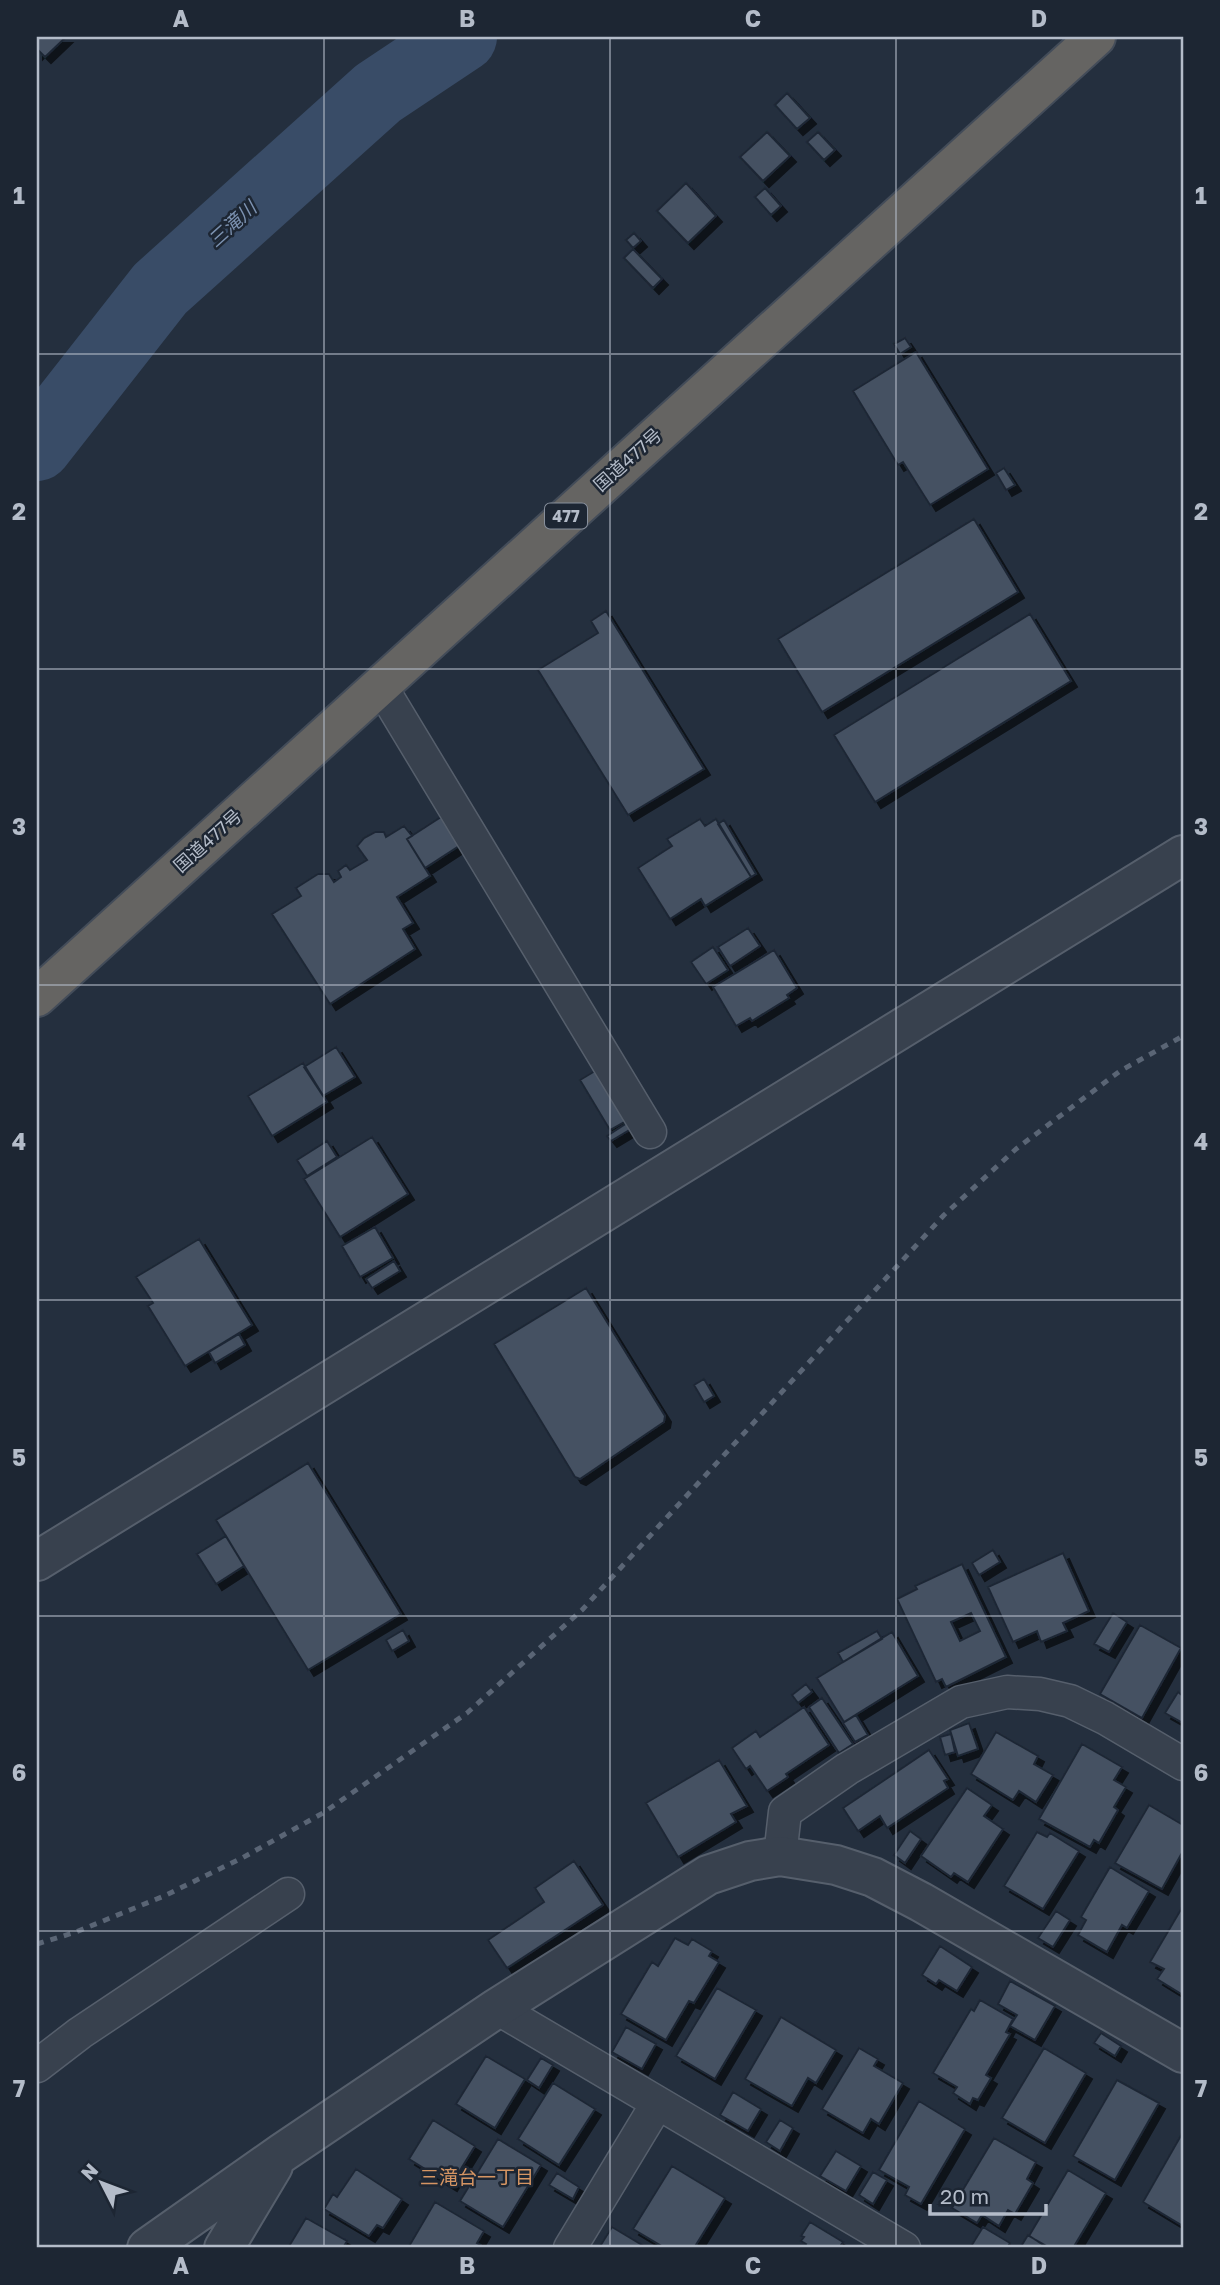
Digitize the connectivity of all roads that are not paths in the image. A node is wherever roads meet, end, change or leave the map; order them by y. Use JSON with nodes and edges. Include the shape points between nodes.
{"nodes":[{"id":1,"x":1096,"y":37,"type":"edge"},
{"id":2,"x":380,"y":685,"type":"junction"},
{"id":3,"x":1183,"y":855,"type":"edge"},
{"id":4,"x":37,"y":997,"type":"edge"},
{"id":5,"x":650,"y":1132,"type":"dead end"},
{"id":6,"x":37,"y":1561,"type":"edge"},
{"id":7,"x":1183,"y":1764,"type":"edge"},
{"id":8,"x":780,"y":1856,"type":"junction"},
{"id":9,"x":288,"y":1894,"type":"dead end"},
{"id":10,"x":497,"y":2008,"type":"junction"},
{"id":11,"x":1183,"y":2053,"type":"edge"},
{"id":12,"x":37,"y":2066,"type":"edge"},
{"id":13,"x":657,"y":2104,"type":"junction"},
{"id":14,"x":282,"y":2152,"type":"junction"},
{"id":15,"x":147,"y":2248,"type":"edge"},
{"id":16,"x":224,"y":2248,"type":"edge"},
{"id":17,"x":570,"y":2248,"type":"edge"},
{"id":18,"x":904,"y":2248,"type":"edge"}],
"edges":[{"from":1,"to":2,"type":"highway","name":"国道477号","number":"477"},
{"from":2,"to":4,"type":"highway","name":"国道477号","number":"477"},
{"from":2,"to":5,"type":"street"},
{"from":3,"to":6,"type":"street"},
{"from":7,"to":8,"type":"street","via":[[1070,1701],[1007,1692],[961,1702],[847,1769],[785,1812]]},
{"from":8,"to":10,"type":"street","via":[[708,1875]]},
{"from":8,"to":11,"type":"street","via":[[836,1865],[873,1877]]},
{"from":9,"to":12,"type":"street"},
{"from":10,"to":13,"type":"street"},
{"from":10,"to":14,"type":"street"},
{"from":13,"to":17,"type":"street"},
{"from":13,"to":18,"type":"street"},
{"from":14,"to":15,"type":"street"},
{"from":14,"to":16,"type":"street"}]}
